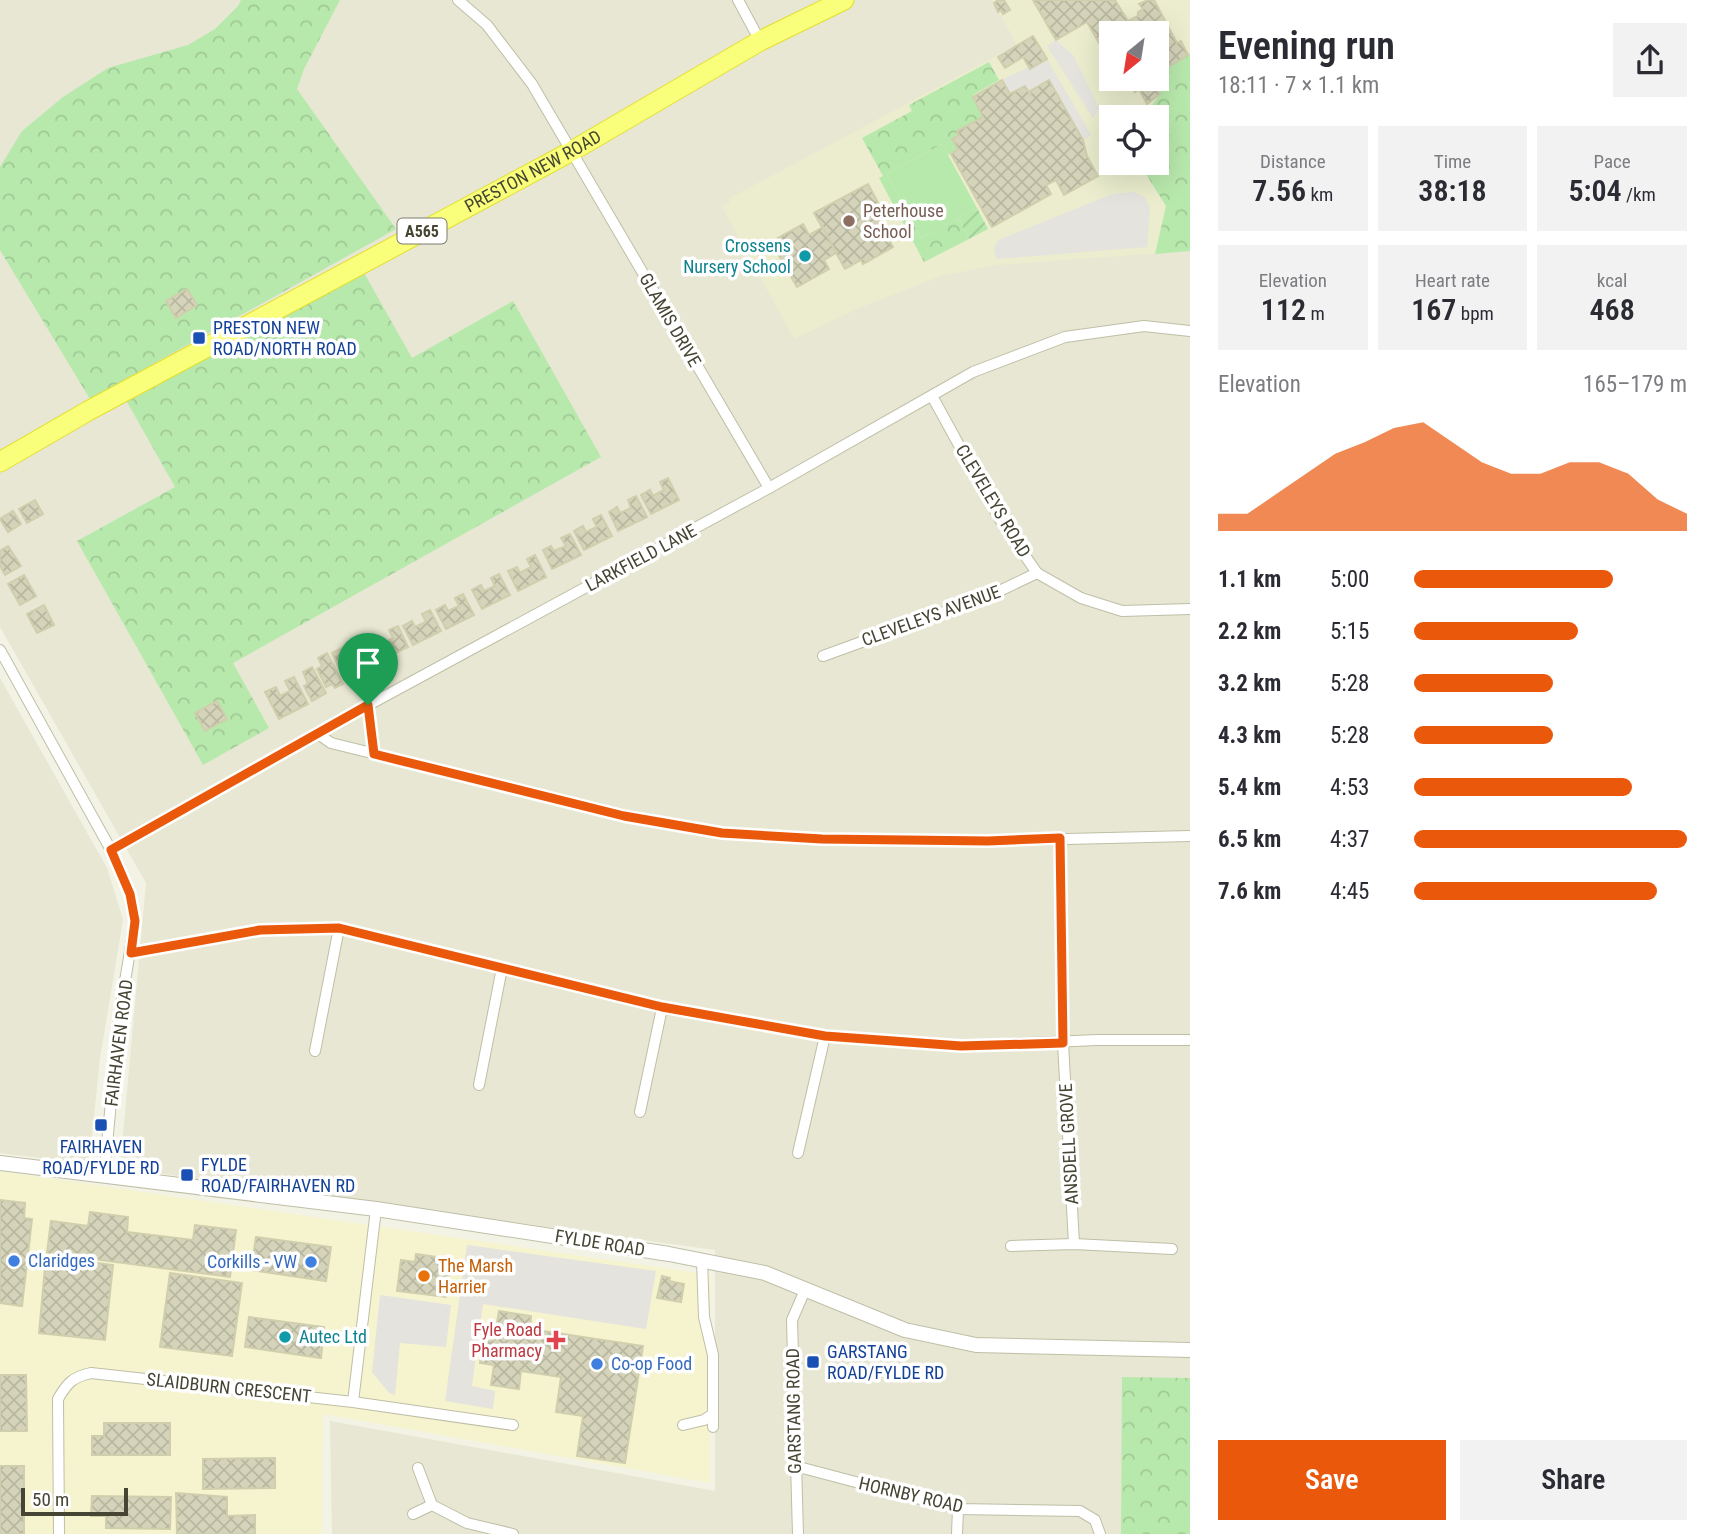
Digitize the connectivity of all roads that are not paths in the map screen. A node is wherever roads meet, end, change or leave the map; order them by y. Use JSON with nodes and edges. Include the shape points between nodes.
{"nodes":[{"id":1,"x":458,"y":0,"type":"edge"},
{"id":2,"x":738,"y":0,"type":"edge"},
{"id":3,"x":845,"y":0,"type":"edge"},
{"id":4,"x":760,"y":41,"type":"junction"},
{"id":5,"x":572,"y":151,"type":"junction"},
{"id":6,"x":1190,"y":331,"type":"edge"},
{"id":7,"x":932,"y":396,"type":"junction"},
{"id":8,"x":0,"y":462,"type":"edge"},
{"id":9,"x":769,"y":488,"type":"junction"},
{"id":10,"x":1037,"y":573,"type":"junction"},
{"id":11,"x":1190,"y":608,"type":"edge"},
{"id":12,"x":0,"y":650,"type":"edge"},
{"id":13,"x":823,"y":656,"type":"dead end"},
{"id":14,"x":368,"y":705,"type":"junction"},
{"id":15,"x":317,"y":733,"type":"junction"},
{"id":16,"x":374,"y":754,"type":"junction"},
{"id":17,"x":1190,"y":836,"type":"edge"},
{"id":18,"x":1060,"y":838,"type":"junction"},
{"id":19,"x":111,"y":850,"type":"junction"},
{"id":20,"x":339,"y":928,"type":"junction"},
{"id":21,"x":131,"y":953,"type":"junction"},
{"id":22,"x":502,"y":968,"type":"junction"},
{"id":23,"x":662,"y":1007,"type":"junction"},
{"id":24,"x":825,"y":1036,"type":"junction"},
{"id":25,"x":1190,"y":1040,"type":"edge"},
{"id":26,"x":1063,"y":1043,"type":"junction"},
{"id":27,"x":315,"y":1051,"type":"dead end"},
{"id":28,"x":479,"y":1085,"type":"dead end"},
{"id":29,"x":640,"y":1112,"type":"dead end"},
{"id":30,"x":798,"y":1153,"type":"dead end"},
{"id":31,"x":0,"y":1163,"type":"edge"},
{"id":32,"x":104,"y":1176,"type":"junction"},
{"id":33,"x":376,"y":1209,"type":"junction"},
{"id":34,"x":1074,"y":1244,"type":"junction"},
{"id":35,"x":1011,"y":1245,"type":"dead end"},
{"id":36,"x":1172,"y":1249,"type":"dead end"},
{"id":37,"x":702,"y":1261,"type":"junction"},
{"id":38,"x":805,"y":1290,"type":"junction"},
{"id":39,"x":1190,"y":1350,"type":"edge"},
{"id":40,"x":353,"y":1402,"type":"junction"},
{"id":41,"x":713,"y":1414,"type":"junction"},
{"id":42,"x":513,"y":1425,"type":"dead end"},
{"id":43,"x":683,"y":1425,"type":"dead end"},
{"id":44,"x":713,"y":1427,"type":"dead end"},
{"id":45,"x":795,"y":1466,"type":"junction"},
{"id":46,"x":418,"y":1468,"type":"dead end"},
{"id":47,"x":432,"y":1505,"type":"junction"},
{"id":48,"x":958,"y":1508,"type":"junction"},
{"id":49,"x":413,"y":1514,"type":"dead end"},
{"id":50,"x":59,"y":1534,"type":"edge"},
{"id":51,"x":513,"y":1534,"type":"edge"},
{"id":52,"x":798,"y":1534,"type":"edge"},
{"id":53,"x":957,"y":1534,"type":"edge"},
{"id":54,"x":1100,"y":1534,"type":"edge"}],
"edges":[{"from":1,"to":5,"type":"street","name":"GLAMIS DRIVE","via":[[487,25],[510,55]]},
{"from":2,"to":4,"type":"street"},
{"from":3,"to":4,"type":"highway","name":"PRESTON NEW ROAD","number":"A565"},
{"from":4,"to":5,"type":"highway","name":"PRESTON NEW ROAD","number":"A565"},
{"from":5,"to":8,"type":"highway","name":"PRESTON NEW ROAD","number":"A565"},
{"from":5,"to":9,"type":"street","name":"GLAMIS DRIVE"},
{"from":6,"to":7,"type":"street","name":"LARKFIELD LANE","via":[[1144,326],[1065,337],[973,372]]},
{"from":7,"to":9,"type":"street","name":"LARKFIELD LANE"},
{"from":7,"to":10,"type":"street","name":"CLEVELEYS ROAD","via":[[999,518]]},
{"from":9,"to":14,"type":"street","name":"LARKFIELD LANE"},
{"from":10,"to":11,"type":"street","name":"CLEVELEYS ROAD","via":[[1081,598],[1122,611]]},
{"from":10,"to":13,"type":"street","name":"CLEVELEYS AVENUE","via":[[991,595]]},
{"from":12,"to":19,"type":"street","name":"FAIRHAVEN ROAD"},
{"from":14,"to":15,"type":"street","name":"LARKFIELD LANE"},
{"from":14,"to":16,"type":"street"},
{"from":15,"to":16,"type":"street","via":[[331,743]]},
{"from":15,"to":19,"type":"street","name":"LARKFIELD LANE"},
{"from":16,"to":18,"type":"street","via":[[624,816],[722,833],[822,839]]},
{"from":17,"to":18,"type":"street"},
{"from":18,"to":26,"type":"street","name":"ANSDELL GROVE"},
{"from":19,"to":21,"type":"street","name":"FAIRHAVEN ROAD","via":[[130,894],[135,921]]},
{"from":20,"to":21,"type":"street","via":[[260,930]]},
{"from":20,"to":22,"type":"street"},
{"from":20,"to":27,"type":"street"},
{"from":21,"to":32,"type":"street","name":"FAIRHAVEN ROAD","via":[[119,1017]]},
{"from":22,"to":23,"type":"street"},
{"from":22,"to":28,"type":"street"},
{"from":23,"to":24,"type":"street"},
{"from":23,"to":29,"type":"street"},
{"from":24,"to":26,"type":"street","via":[[961,1046]]},
{"from":24,"to":30,"type":"street"},
{"from":25,"to":26,"type":"street"},
{"from":26,"to":34,"type":"street","name":"ANSDELL GROVE"},
{"from":31,"to":32,"type":"street","name":"FYLDE ROAD"},
{"from":32,"to":33,"type":"street","name":"FYLDE ROAD"},
{"from":33,"to":37,"type":"street","name":"FYLDE ROAD"},
{"from":33,"to":40,"type":"street"},
{"from":34,"to":35,"type":"street"},
{"from":34,"to":36,"type":"street"},
{"from":37,"to":38,"type":"street","name":"FYLDE ROAD","via":[[765,1273]]},
{"from":37,"to":41,"type":"street","via":[[704,1317],[713,1355]]},
{"from":38,"to":39,"type":"street","name":"FYLDE ROAD","via":[[905,1330],[976,1345]]},
{"from":38,"to":45,"type":"street","name":"GARSTANG ROAD","via":[[792,1320]]},
{"from":40,"to":42,"type":"street"},
{"from":40,"to":50,"type":"street","name":"SLAIDBURN CRESCENT","via":[[91,1373],[78,1376],[67,1382],[58,1399]]},
{"from":41,"to":43,"type":"street"},
{"from":41,"to":44,"type":"street"},
{"from":45,"to":48,"type":"street","name":"HORNBY ROAD"},
{"from":45,"to":52,"type":"street","name":"GARSTANG ROAD"},
{"from":46,"to":47,"type":"street"},
{"from":47,"to":49,"type":"street"},
{"from":47,"to":51,"type":"street","via":[[467,1522]]},
{"from":48,"to":53,"type":"street"},
{"from":48,"to":54,"type":"street","name":"HORNBY ROAD","via":[[1080,1511],[1095,1520]]}]}
